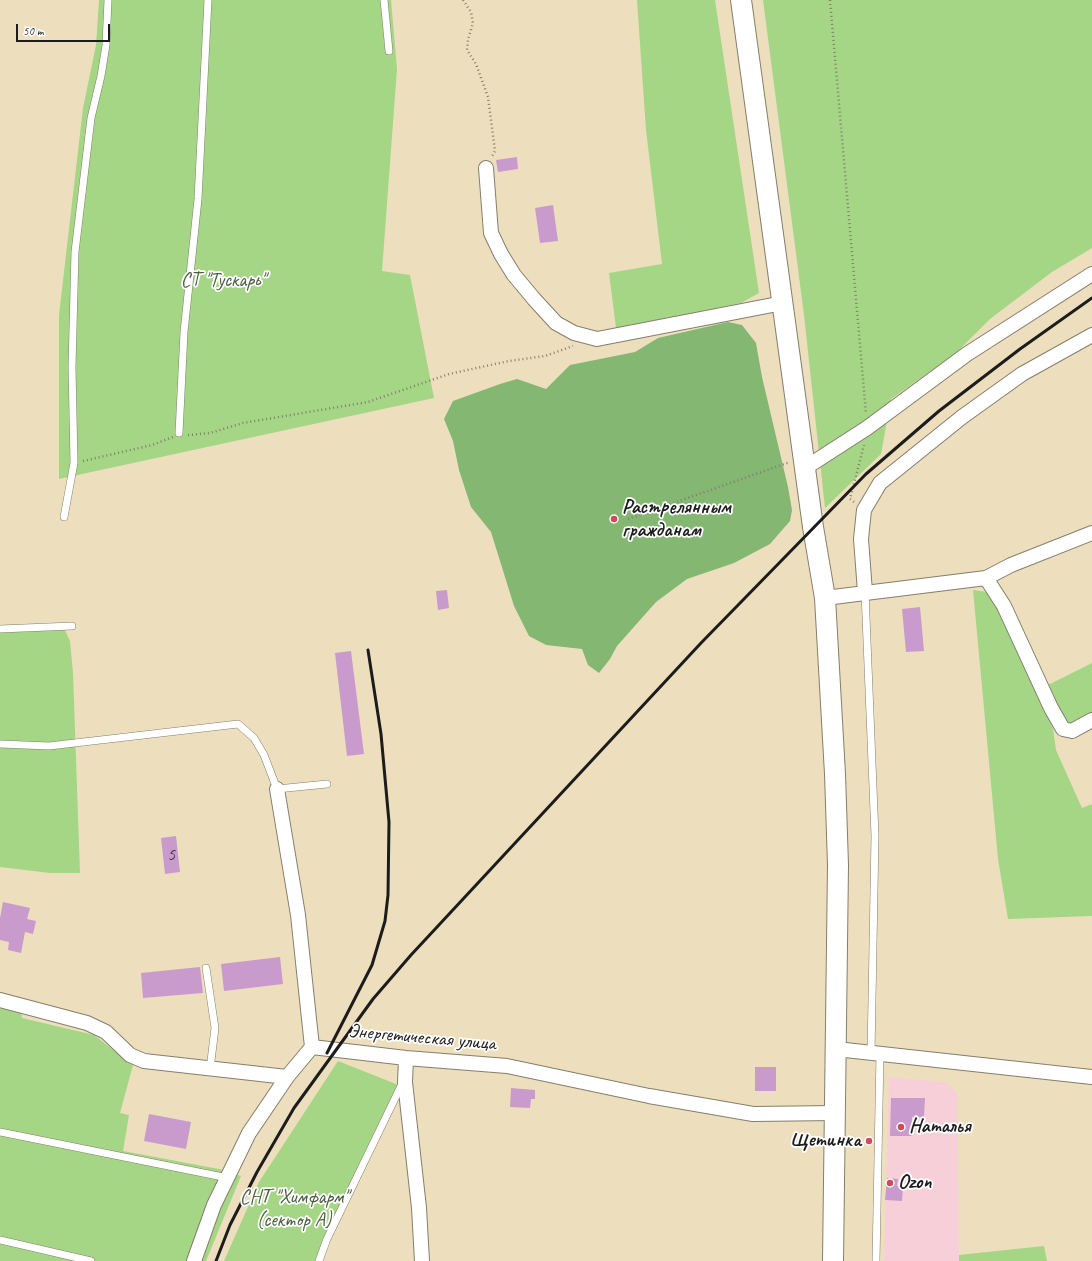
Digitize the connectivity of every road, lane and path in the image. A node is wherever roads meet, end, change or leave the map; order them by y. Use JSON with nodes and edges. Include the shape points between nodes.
{"nodes":[{"id":1,"x":108,"y":0,"type":"edge"},
{"id":2,"x":208,"y":0,"type":"edge"},
{"id":3,"x":384,"y":0,"type":"edge"},
{"id":4,"x":463,"y":0,"type":"edge"},
{"id":5,"x":741,"y":0,"type":"edge"},
{"id":6,"x":830,"y":0,"type":"edge"},
{"id":7,"x":389,"y":51,"type":"dead end"},
{"id":8,"x":486,"y":168,"type":"joint"},
{"id":9,"x":1092,"y":274,"type":"edge"},
{"id":10,"x":782,"y":303,"type":"junction"},
{"id":11,"x":1092,"y":335,"type":"edge"},
{"id":12,"x":597,"y":339,"type":"junction"},
{"id":13,"x":867,"y":428,"type":"junction"},
{"id":14,"x":179,"y":433,"type":"junction"},
{"id":15,"x":74,"y":463,"type":"junction"},
{"id":16,"x":804,"y":463,"type":"junction"},
{"id":17,"x":864,"y":510,"type":"junction"},
{"id":18,"x":64,"y":517,"type":"dead end"},
{"id":19,"x":628,"y":519,"type":"dead end"},
{"id":20,"x":1092,"y":532,"type":"edge"},
{"id":21,"x":986,"y":578,"type":"junction"},
{"id":22,"x":865,"y":592,"type":"junction"},
{"id":23,"x":825,"y":598,"type":"junction"},
{"id":24,"x":72,"y":626,"type":"dead end"},
{"id":25,"x":0,"y":629,"type":"edge"},
{"id":26,"x":1092,"y":720,"type":"edge"},
{"id":27,"x":0,"y":744,"type":"edge"},
{"id":28,"x":327,"y":784,"type":"dead end"},
{"id":29,"x":277,"y":790,"type":"junction"},
{"id":30,"x":206,"y":968,"type":"dead end"},
{"id":31,"x":0,"y":1000,"type":"edge"},
{"id":32,"x":312,"y":1047,"type":"junction"},
{"id":33,"x":836,"y":1049,"type":"junction"},
{"id":34,"x":876,"y":1054,"type":"junction"},
{"id":35,"x":406,"y":1058,"type":"junction"},
{"id":36,"x":210,"y":1069,"type":"junction"},
{"id":37,"x":287,"y":1077,"type":"junction"},
{"id":38,"x":1092,"y":1077,"type":"edge"},
{"id":39,"x":405,"y":1082,"type":"junction"},
{"id":40,"x":836,"y":1113,"type":"junction"},
{"id":41,"x":0,"y":1132,"type":"edge"},
{"id":42,"x":228,"y":1178,"type":"junction"},
{"id":43,"x":0,"y":1240,"type":"edge"},
{"id":44,"x":91,"y":1261,"type":"edge"},
{"id":45,"x":194,"y":1261,"type":"edge"},
{"id":46,"x":319,"y":1261,"type":"edge"},
{"id":47,"x":422,"y":1261,"type":"edge"},
{"id":48,"x":833,"y":1261,"type":"edge"},
{"id":49,"x":876,"y":1261,"type":"edge"}],
"edges":[{"from":1,"to":15,"type":"lane","via":[[106,44],[91,118],[75,252],[72,367]]},
{"from":2,"to":14,"type":"lane","via":[[198,199],[184,332]]},
{"from":3,"to":7,"type":"lane"},
{"from":4,"to":8,"type":"path","via":[[471,12],[473,23],[468,50],[488,97],[495,151]]},
{"from":5,"to":10,"type":"main road"},
{"from":6,"to":13,"type":"path"},
{"from":8,"to":12,"type":"street","via":[[491,232],[514,275],[556,323],[574,334]]},
{"from":9,"to":13,"type":"street","via":[[967,354]]},
{"from":10,"to":12,"type":"street"},
{"from":10,"to":16,"type":"main road"},
{"from":11,"to":17,"type":"street","via":[[1022,374],[962,417],[880,483]]},
{"from":12,"to":14,"type":"path","via":[[545,356],[448,374],[368,402],[244,423],[189,436]]},
{"from":13,"to":16,"type":"street"},
{"from":13,"to":17,"type":"path","via":[[850,499]]},
{"from":14,"to":15,"type":"path","via":[[152,445]]},
{"from":15,"to":18,"type":"lane"},
{"from":16,"to":19,"type":"path"},
{"from":16,"to":23,"type":"main road"},
{"from":17,"to":22,"type":"street","via":[[860,539]]},
{"from":20,"to":21,"type":"street"},
{"from":21,"to":22,"type":"street"},
{"from":21,"to":26,"type":"street","via":[[1004,606],[1063,729],[1072,731]]},
{"from":22,"to":23,"type":"street"},
{"from":22,"to":34,"type":"lane","via":[[875,836]]},
{"from":23,"to":33,"type":"main road","via":[[836,774]]},
{"from":24,"to":25,"type":"lane"},
{"from":27,"to":29,"type":"lane","via":[[49,746],[238,724],[254,738],[264,755]]},
{"from":28,"to":29,"type":"lane"},
{"from":29,"to":32,"type":"street","via":[[298,915]]},
{"from":30,"to":36,"type":"lane","via":[[215,1028]]},
{"from":31,"to":36,"type":"street","via":[[88,1023],[106,1032],[130,1055],[144,1061]]},
{"from":32,"to":35,"type":"street","name":"Энергетическая улица"},
{"from":32,"to":37,"type":"street"},
{"from":33,"to":34,"type":"street"},
{"from":33,"to":40,"type":"main road"},
{"from":34,"to":38,"type":"street"},
{"from":34,"to":49,"type":"lane"},
{"from":35,"to":39,"type":"street"},
{"from":35,"to":40,"type":"street","name":"Энергетическая улица","via":[[508,1066],[649,1096],[753,1114]]},
{"from":36,"to":37,"type":"street"},
{"from":37,"to":42,"type":"street","via":[[249,1133]]},
{"from":39,"to":46,"type":"lane","via":[[327,1239]]},
{"from":39,"to":47,"type":"street","via":[[419,1208]]},
{"from":40,"to":48,"type":"main road"},
{"from":41,"to":42,"type":"lane"},
{"from":42,"to":45,"type":"street","via":[[214,1205]]},
{"from":43,"to":44,"type":"lane"}]}
